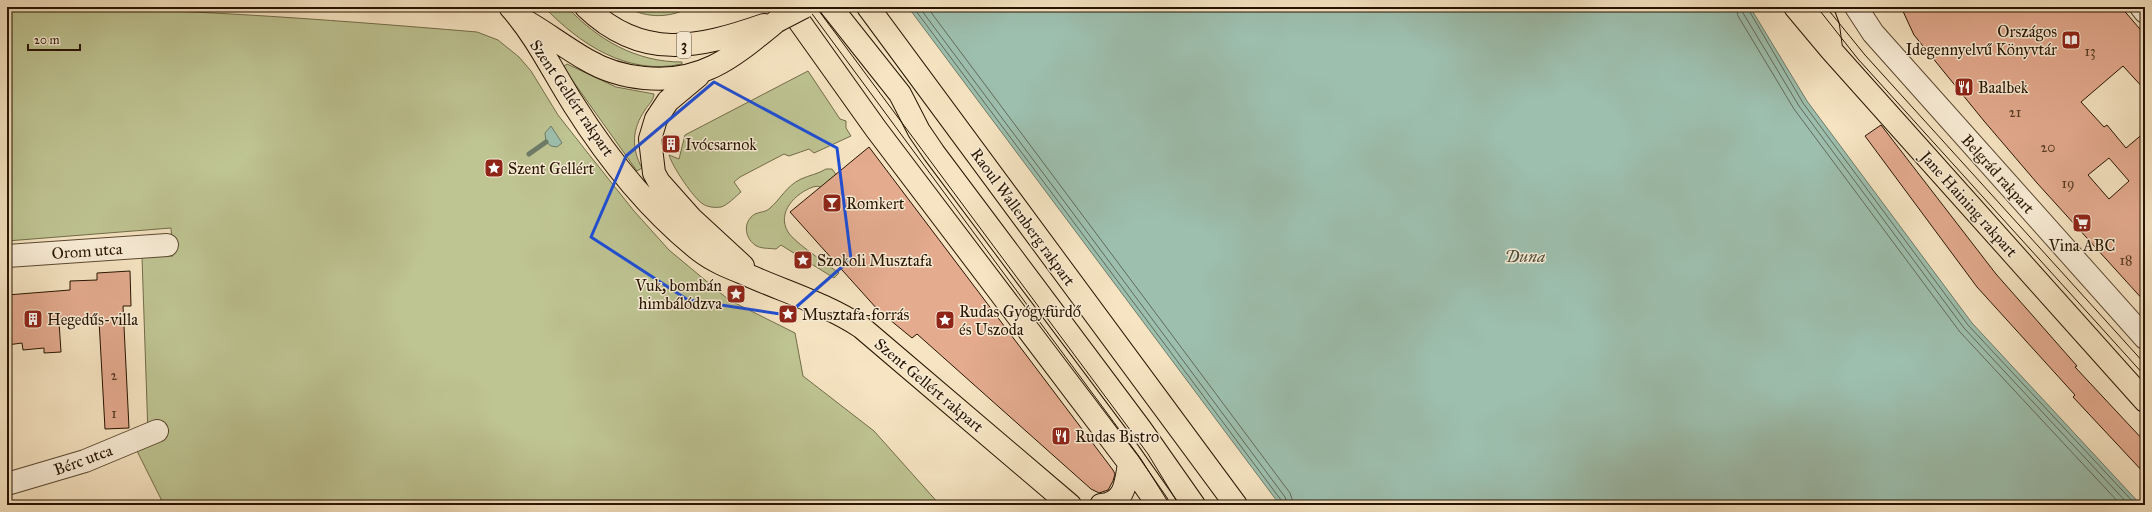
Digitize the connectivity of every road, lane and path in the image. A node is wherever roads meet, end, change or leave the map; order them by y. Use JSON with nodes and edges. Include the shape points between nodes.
{"nodes":[{"id":1,"x":586,"y":7,"type":"edge"},
{"id":2,"x":804,"y":7,"type":"edge"},
{"id":3,"x":831,"y":7,"type":"edge"},
{"id":4,"x":868,"y":7,"type":"edge"},
{"id":5,"x":1795,"y":7,"type":"edge"},
{"id":6,"x":1821,"y":7,"type":"edge"},
{"id":7,"x":1856,"y":7,"type":"edge"},
{"id":8,"x":2141,"y":7,"type":"edge"},
{"id":9,"x":509,"y":10,"type":"edge"},
{"id":10,"x":2145,"y":12,"type":"edge"},
{"id":11,"x":783,"y":14,"type":"edge"},
{"id":12,"x":1831,"y":50,"type":"junction"},
{"id":13,"x":703,"y":72,"type":"junction"},
{"id":14,"x":167,"y":245,"type":"dead end"},
{"id":15,"x":7,"y":256,"type":"edge"},
{"id":16,"x":757,"y":280,"type":"junction"},
{"id":17,"x":2145,"y":338,"type":"edge"},
{"id":18,"x":2145,"y":401,"type":"edge"},
{"id":19,"x":157,"y":431,"type":"dead end"},
{"id":20,"x":1129,"y":463,"type":"junction"},
{"id":21,"x":7,"y":484,"type":"edge"},
{"id":22,"x":1072,"y":505,"type":"edge"},
{"id":23,"x":1101,"y":505,"type":"edge"},
{"id":24,"x":1158,"y":505,"type":"edge"},
{"id":25,"x":1194,"y":505,"type":"edge"},
{"id":26,"x":1236,"y":505,"type":"edge"}],
"edges":[{"from":1,"to":11,"type":"main road","number":"3","via":[[619,32],[636,40],[658,44],[701,44],[732,36]]},
{"from":2,"to":11,"type":"main road","number":"3","bridge":true},
{"from":3,"to":25,"type":"main road","via":[[900,94],[919,131],[934,153],[1135,421]]},
{"from":4,"to":26,"type":"main road","name":"Raoul Wallenberg rakpart"},
{"from":5,"to":12,"type":"main road","name":"Jane Haining rakpart"},
{"from":6,"to":12,"type":"main road","via":[[1828,26]]},
{"from":7,"to":17,"type":"street","name":"Belgrád rakpart","via":[[1873,33]]},
{"from":8,"to":10,"type":"street"},
{"from":9,"to":13,"type":"main road","number":"3","via":[[587,60],[618,73],[679,79]]},
{"from":9,"to":16,"type":"main road","name":"Szent Gellért rakpart","via":[[594,136],[649,202],[701,251]]},
{"from":11,"to":13,"type":"main road","number":"3","via":[[748,45]]},
{"from":11,"to":20,"type":"main road","via":[[881,135]]},
{"from":12,"to":18,"type":"main road","name":"Jane Haining rakpart"},
{"from":13,"to":16,"type":"main road","via":[[668,101],[656,119],[650,138],[654,173],[691,218]]},
{"from":14,"to":15,"type":"street","name":"Orom utca"},
{"from":16,"to":22,"type":"main road","name":"Szent Gellért rakpart","via":[[838,314],[861,327]]},
{"from":19,"to":21,"type":"street","name":"Bérc utca","via":[[85,462]]},
{"from":20,"to":23,"type":"main road","via":[[1124,490],[1118,499],[1110,504]]},
{"from":20,"to":24,"type":"main road"}]}
